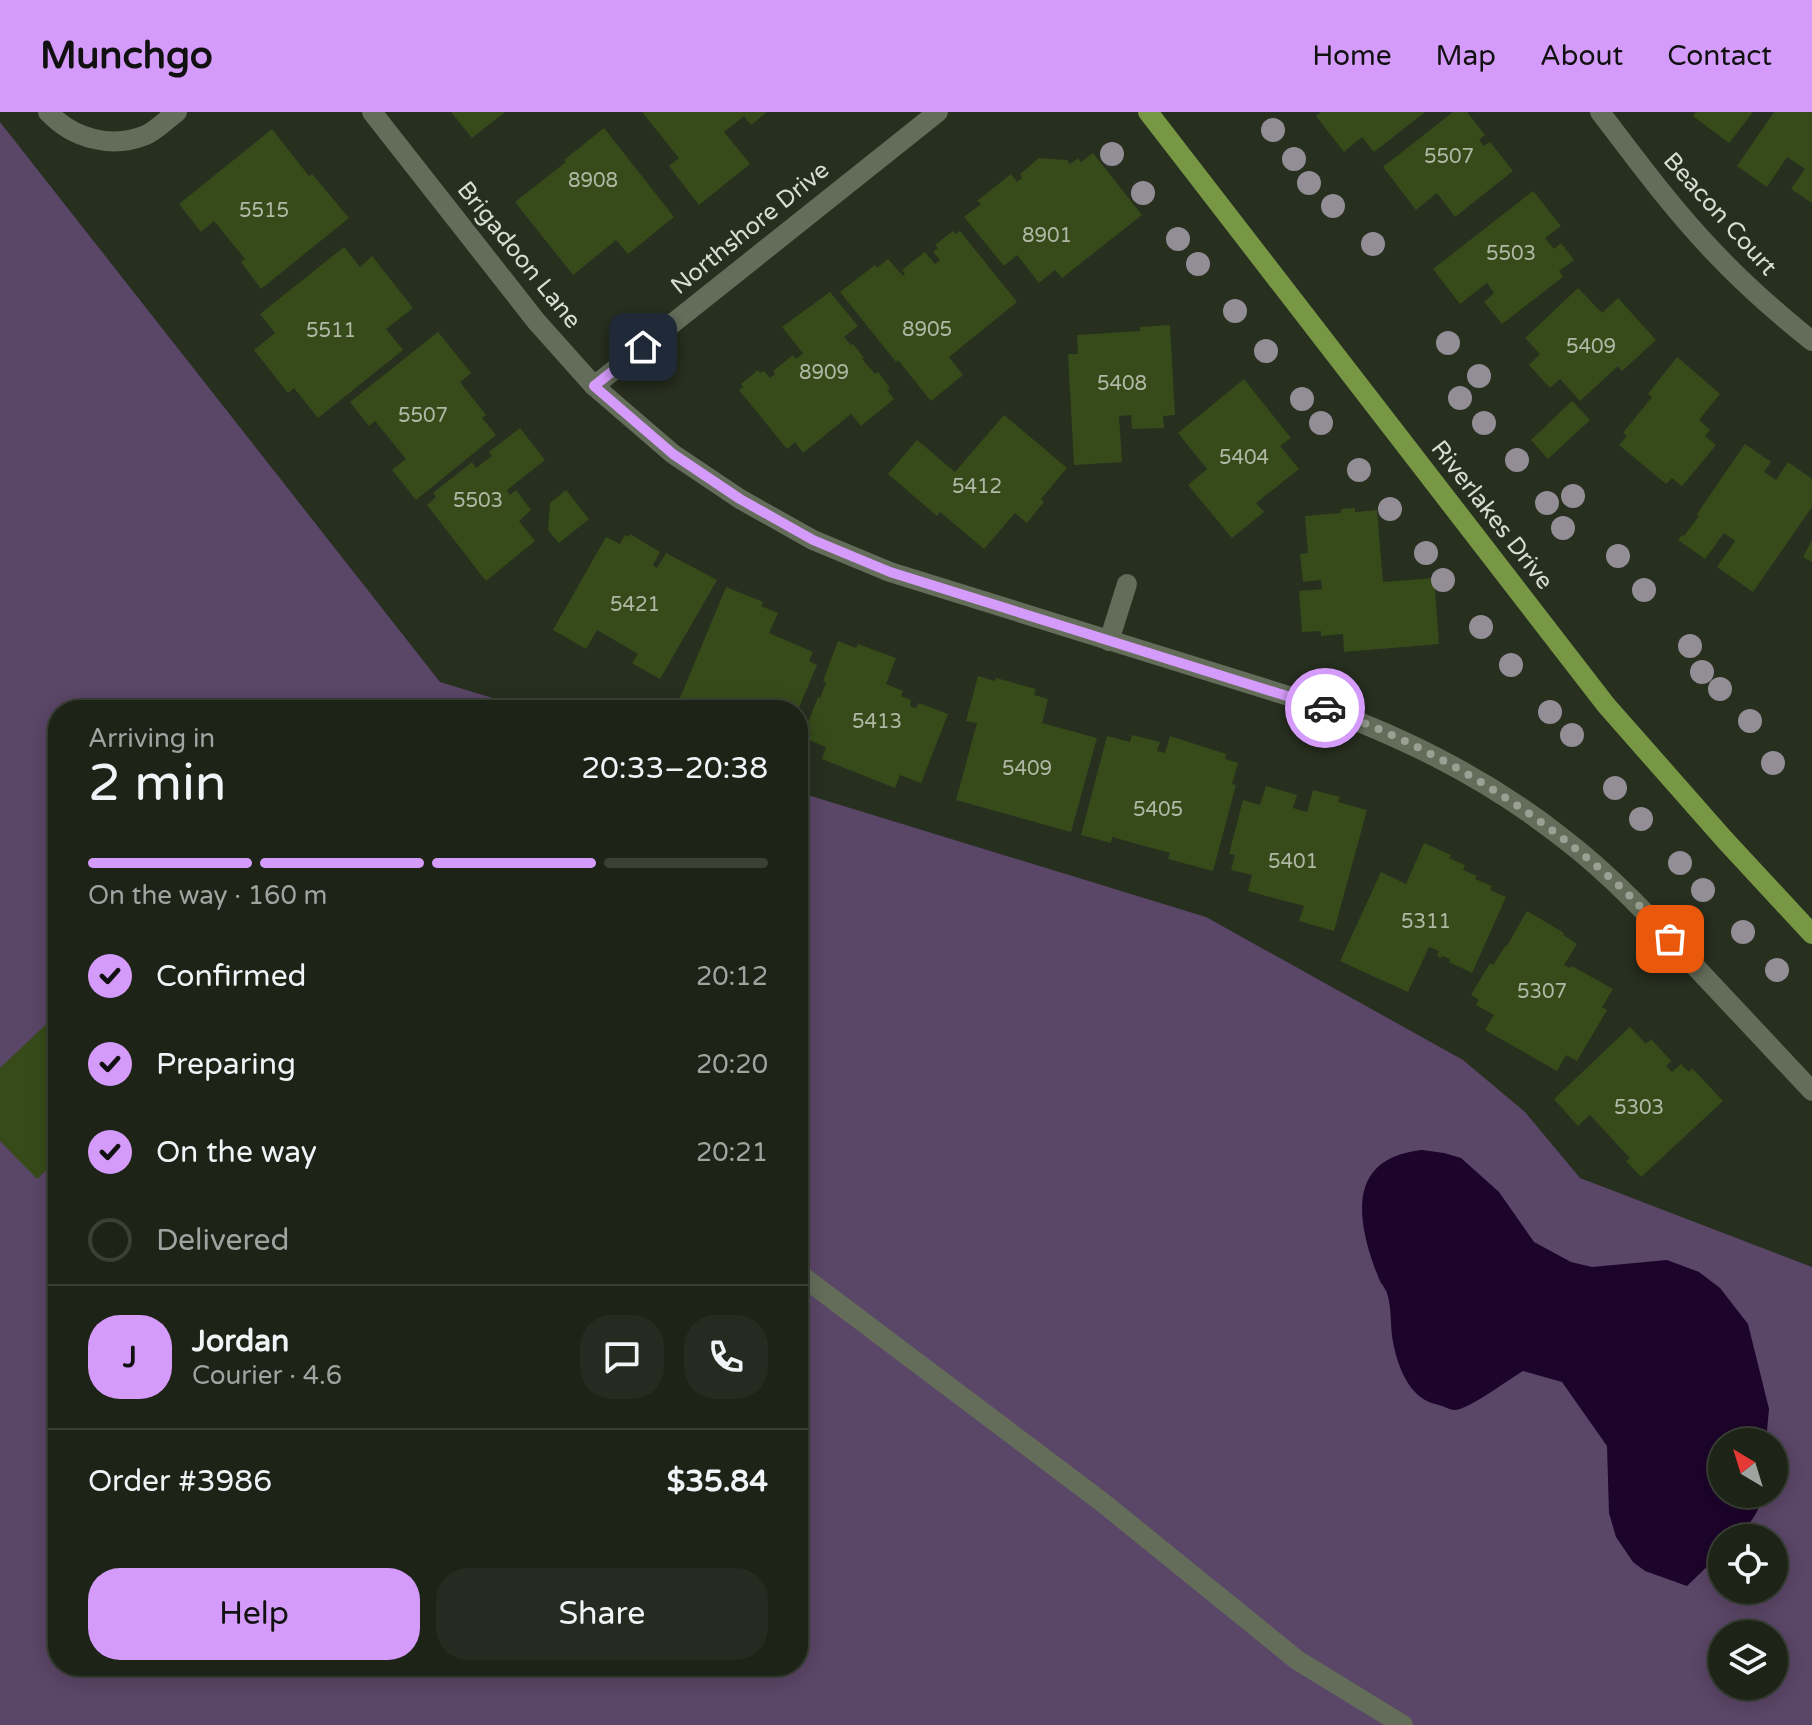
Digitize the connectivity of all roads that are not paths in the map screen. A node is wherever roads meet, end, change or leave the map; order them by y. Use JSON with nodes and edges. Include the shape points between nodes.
{"nodes":[{"id":1,"x":177,"y":112,"type":"edge"},
{"id":2,"x":372,"y":112,"type":"edge"},
{"id":3,"x":938,"y":112,"type":"edge"},
{"id":4,"x":1148,"y":112,"type":"edge"},
{"id":5,"x":1600,"y":112,"type":"edge"},
{"id":6,"x":51,"y":115,"type":"edge"},
{"id":7,"x":1812,"y":341,"type":"edge"},
{"id":8,"x":594,"y":386,"type":"junction"},
{"id":9,"x":1127,"y":584,"type":"dead end"},
{"id":10,"x":1109,"y":641,"type":"junction"},
{"id":11,"x":1812,"y":934,"type":"edge"},
{"id":12,"x":1812,"y":1091,"type":"edge"},
{"id":13,"x":808,"y":1281,"type":"edge"},
{"id":14,"x":1403,"y":1725,"type":"edge"}],
"edges":[{"from":1,"to":6,"type":"street","via":[[148,134],[122,142],[95,141]]},
{"from":2,"to":8,"type":"street","name":"Brigadoon Lane","via":[[536,321]]},
{"from":3,"to":8,"type":"street","name":"Northshore Drive"},
{"from":4,"to":11,"type":"main road","name":"Riverlakes Drive","via":[[1606,705]]},
{"from":5,"to":7,"type":"street","name":"Beacon Court","via":[[1712,250]]},
{"from":8,"to":10,"type":"street","name":"Brigadoon Lane","via":[[673,454],[813,540],[890,572]]},
{"from":9,"to":10,"type":"street"},
{"from":10,"to":12,"type":"street","name":"Brigadoon Lane","via":[[1351,717],[1493,789],[1565,839],[1630,896]]},
{"from":13,"to":14,"type":"street","via":[[1102,1502],[1297,1660]]}]}
